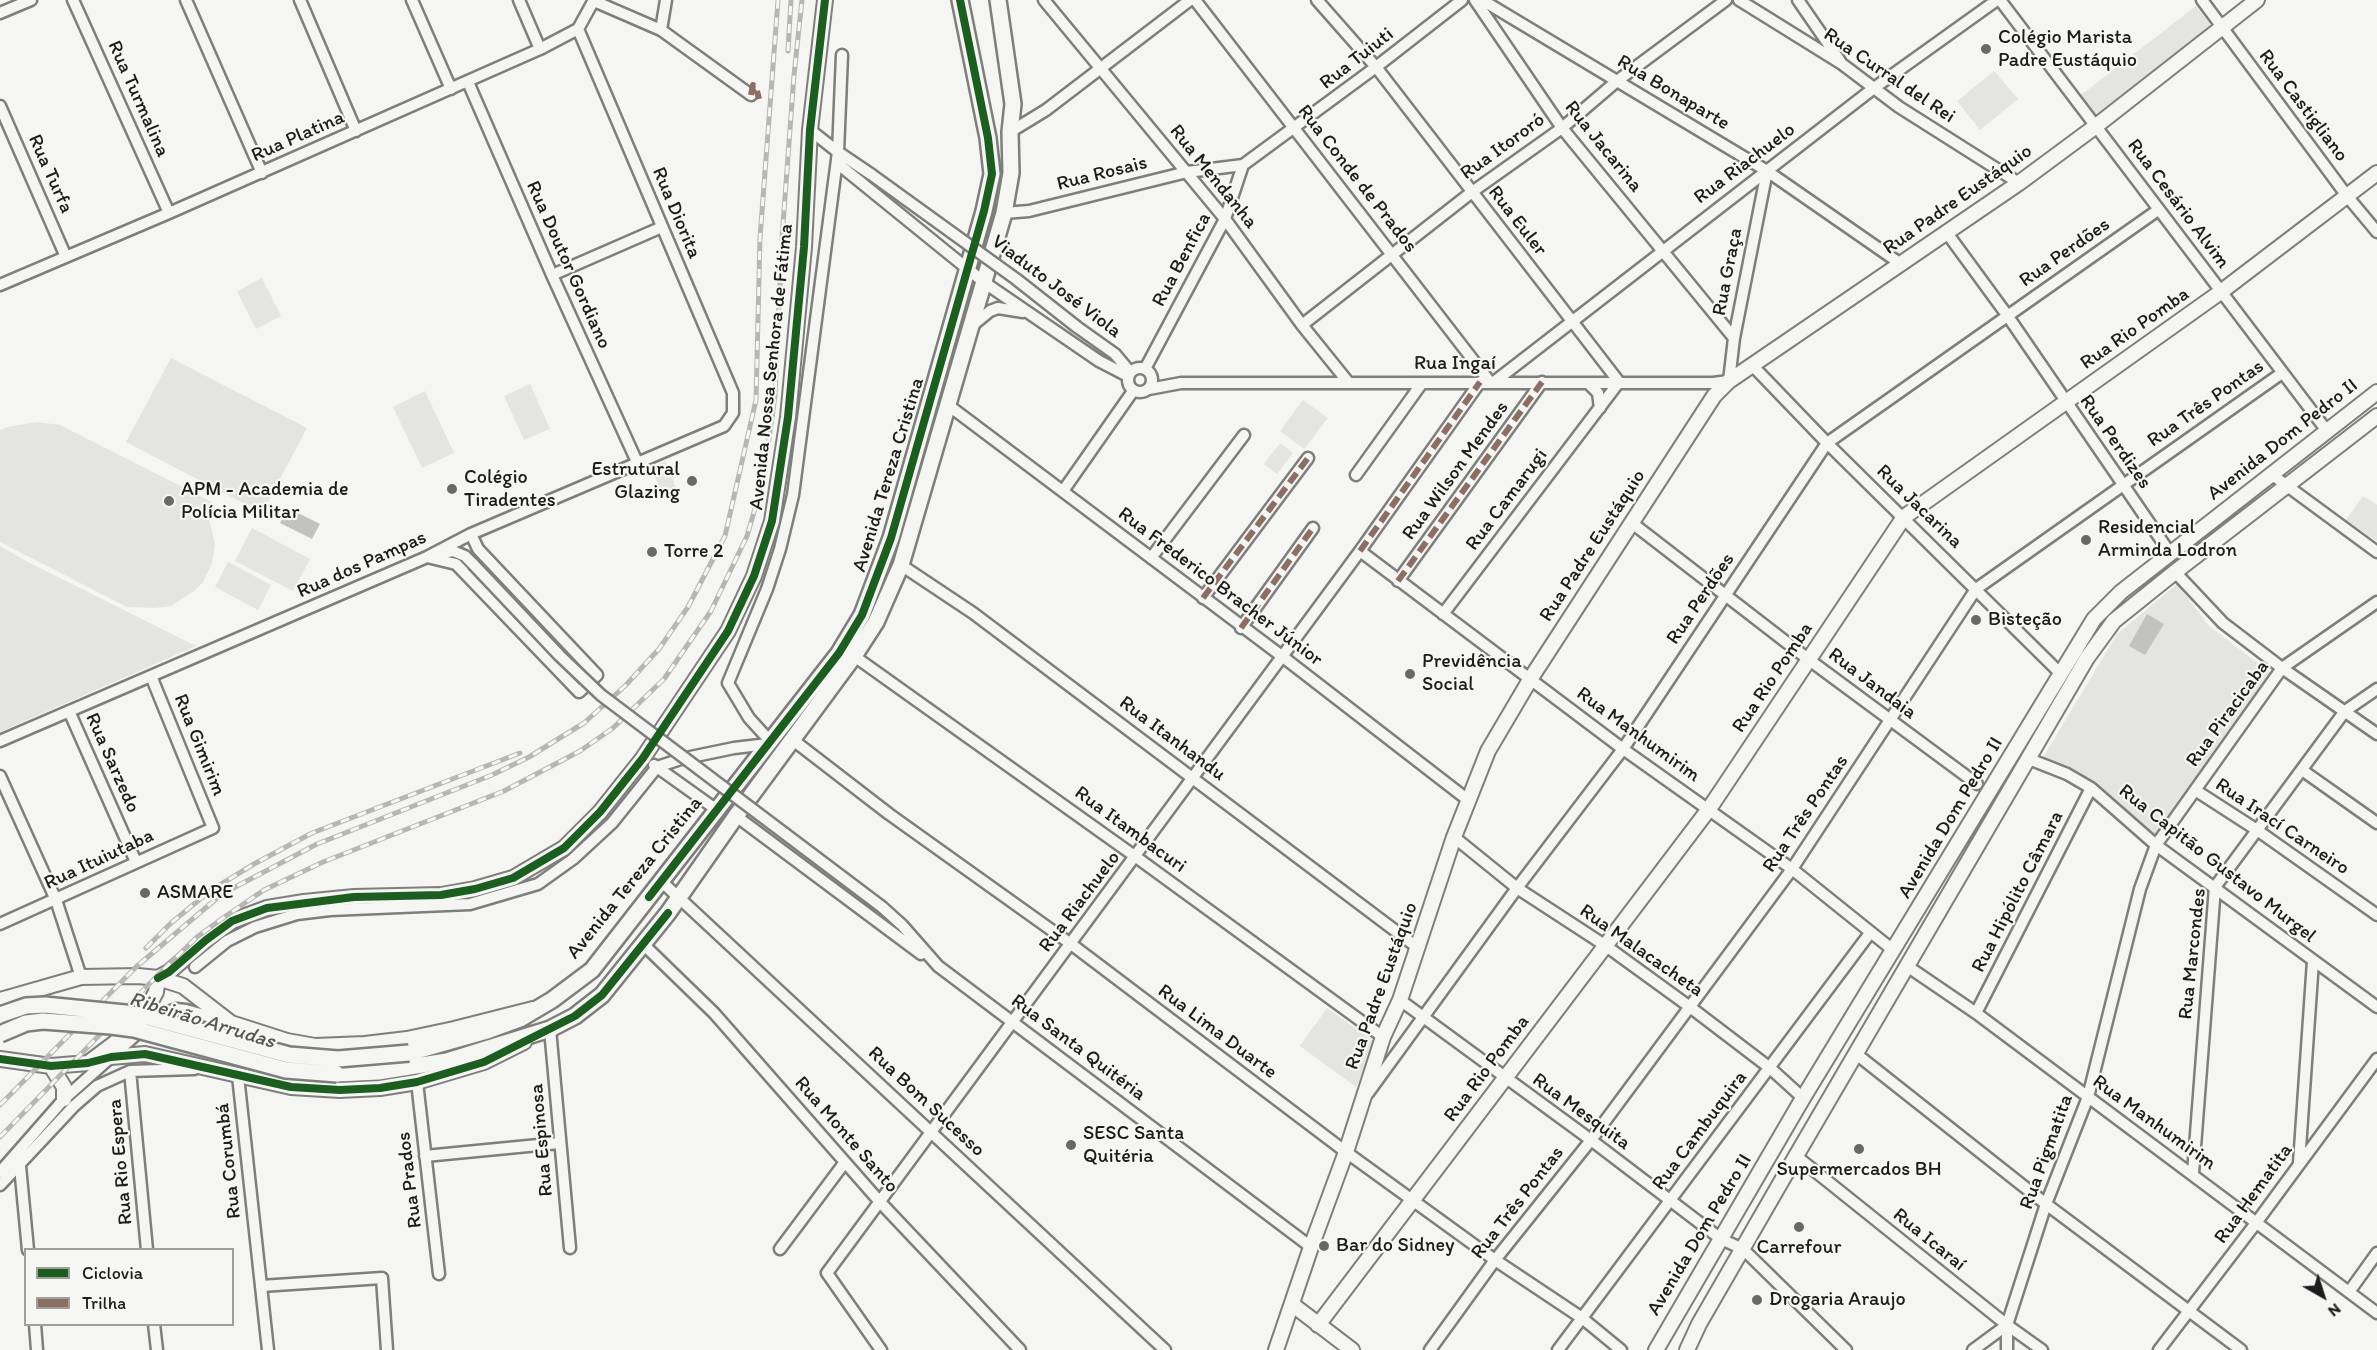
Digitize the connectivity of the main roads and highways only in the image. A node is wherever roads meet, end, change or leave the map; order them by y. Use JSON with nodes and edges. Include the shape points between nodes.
{"nodes":[{"id":1,"x":825,"y":0,"type":"edge"},
{"id":2,"x":960,"y":0,"type":"edge"},
{"id":3,"x":998,"y":0,"type":"edge"},
{"id":4,"x":2257,"y":0,"type":"edge"},
{"id":5,"x":2377,"y":173,"type":"edge"},
{"id":6,"x":2377,"y":392,"type":"edge"},
{"id":7,"x":2377,"y":416,"type":"edge"},
{"id":8,"x":158,"y":978,"type":"junction"},
{"id":9,"x":0,"y":1000,"type":"edge"},
{"id":10,"x":544,"y":1006,"type":"junction"},
{"id":11,"x":0,"y":1016,"type":"edge"},
{"id":12,"x":144,"y":1029,"type":"road end"},
{"id":13,"x":550,"y":1029,"type":"junction"},
{"id":14,"x":0,"y":1034,"type":"edge"},
{"id":15,"x":0,"y":1059,"type":"edge"},
{"id":16,"x":165,"y":1059,"type":"junction"},
{"id":17,"x":88,"y":1063,"type":"junction"},
{"id":18,"x":51,"y":1066,"type":"junction"},
{"id":19,"x":64,"y":1099,"type":"road end"},
{"id":20,"x":1293,"y":1305,"type":"junction"},
{"id":21,"x":1318,"y":1325,"type":"junction"},
{"id":22,"x":1276,"y":1350,"type":"edge"},
{"id":23,"x":1352,"y":1350,"type":"edge"},
{"id":24,"x":1656,"y":1350,"type":"edge"},
{"id":25,"x":1687,"y":1350,"type":"edge"}],
"edges":[{"from":1,"to":8,"type":"main road","name":"Avenida Nossa Senhora de Fátima","via":[[810,130],[789,406],[772,521],[754,576],[728,631],[643,758],[600,812],[564,848],[513,878],[441,895],[354,897],[267,908],[232,921]]},
{"from":2,"to":10,"type":"highway","name":"Avenida Tereza Cristina","via":[[992,174],[891,538],[862,615],[839,653],[592,970]]},
{"from":3,"to":13,"type":"highway","name":"Avenida Tereza Cristina","via":[[1013,104],[1011,173],[985,283],[901,565],[876,622],[854,656],[644,945],[602,995]]},
{"from":4,"to":20,"type":"main road","name":"Rua Padre Eustáquio","via":[[2019,183],[1729,381],[1714,396],[1488,751],[1400,1000],[1383,1037]]},
{"from":5,"to":21,"type":"main road","name":"Rua Rio Pomba","via":[[2222,291],[1904,517],[1709,809]]},
{"from":6,"to":24,"type":"main road","name":"Avenida Dom Pedro II","via":[[2121,592],[2094,619],[1803,1098]]},
{"from":7,"to":25,"type":"main road","name":"Avenida Dom Pedro II","via":[[2114,621],[2086,658]]},
{"from":8,"to":9,"type":"main road","name":"Avenida Tereza Cristina","via":[[81,977]]},
{"from":8,"to":10,"type":"main road","name":"Avenida Tereza Cristina","via":[[183,986],[231,1023],[315,1046],[407,1039]]},
{"from":8,"to":17,"type":"main road","via":[[148,1007],[116,1042]]},
{"from":10,"to":11,"type":"highway","name":"Avenida Tereza Cristina","bridge":true,"via":[[487,1031],[409,1053],[338,1059],[289,1055],[125,1013],[45,1005],[26,1006]]},
{"from":12,"to":16,"type":"main road","via":[[150,1044]]},
{"from":13,"to":14,"type":"highway","name":"Avenida Tereza Cristina","bridge":true,"via":[[447,1061],[338,1074],[286,1070],[111,1026],[43,1021],[26,1023]]},
{"from":13,"to":16,"type":"main road","name":"Avenida Tereza Cristina","via":[[484,1062],[417,1082],[380,1088],[291,1087]]},
{"from":15,"to":18,"type":"main road","name":"Avenida Tereza Cristina"},
{"from":16,"to":17,"type":"main road","name":"Avenida Tereza Cristina","via":[[146,1054],[115,1054]]},
{"from":17,"to":18,"type":"main road","name":"Avenida Tereza Cristina"},
{"from":18,"to":19,"type":"main road","via":[[64,1087]]},
{"from":20,"to":21,"type":"main road"},
{"from":20,"to":22,"type":"main road","name":"Rua Padre Eustáquio"},
{"from":21,"to":23,"type":"main road"}]}
